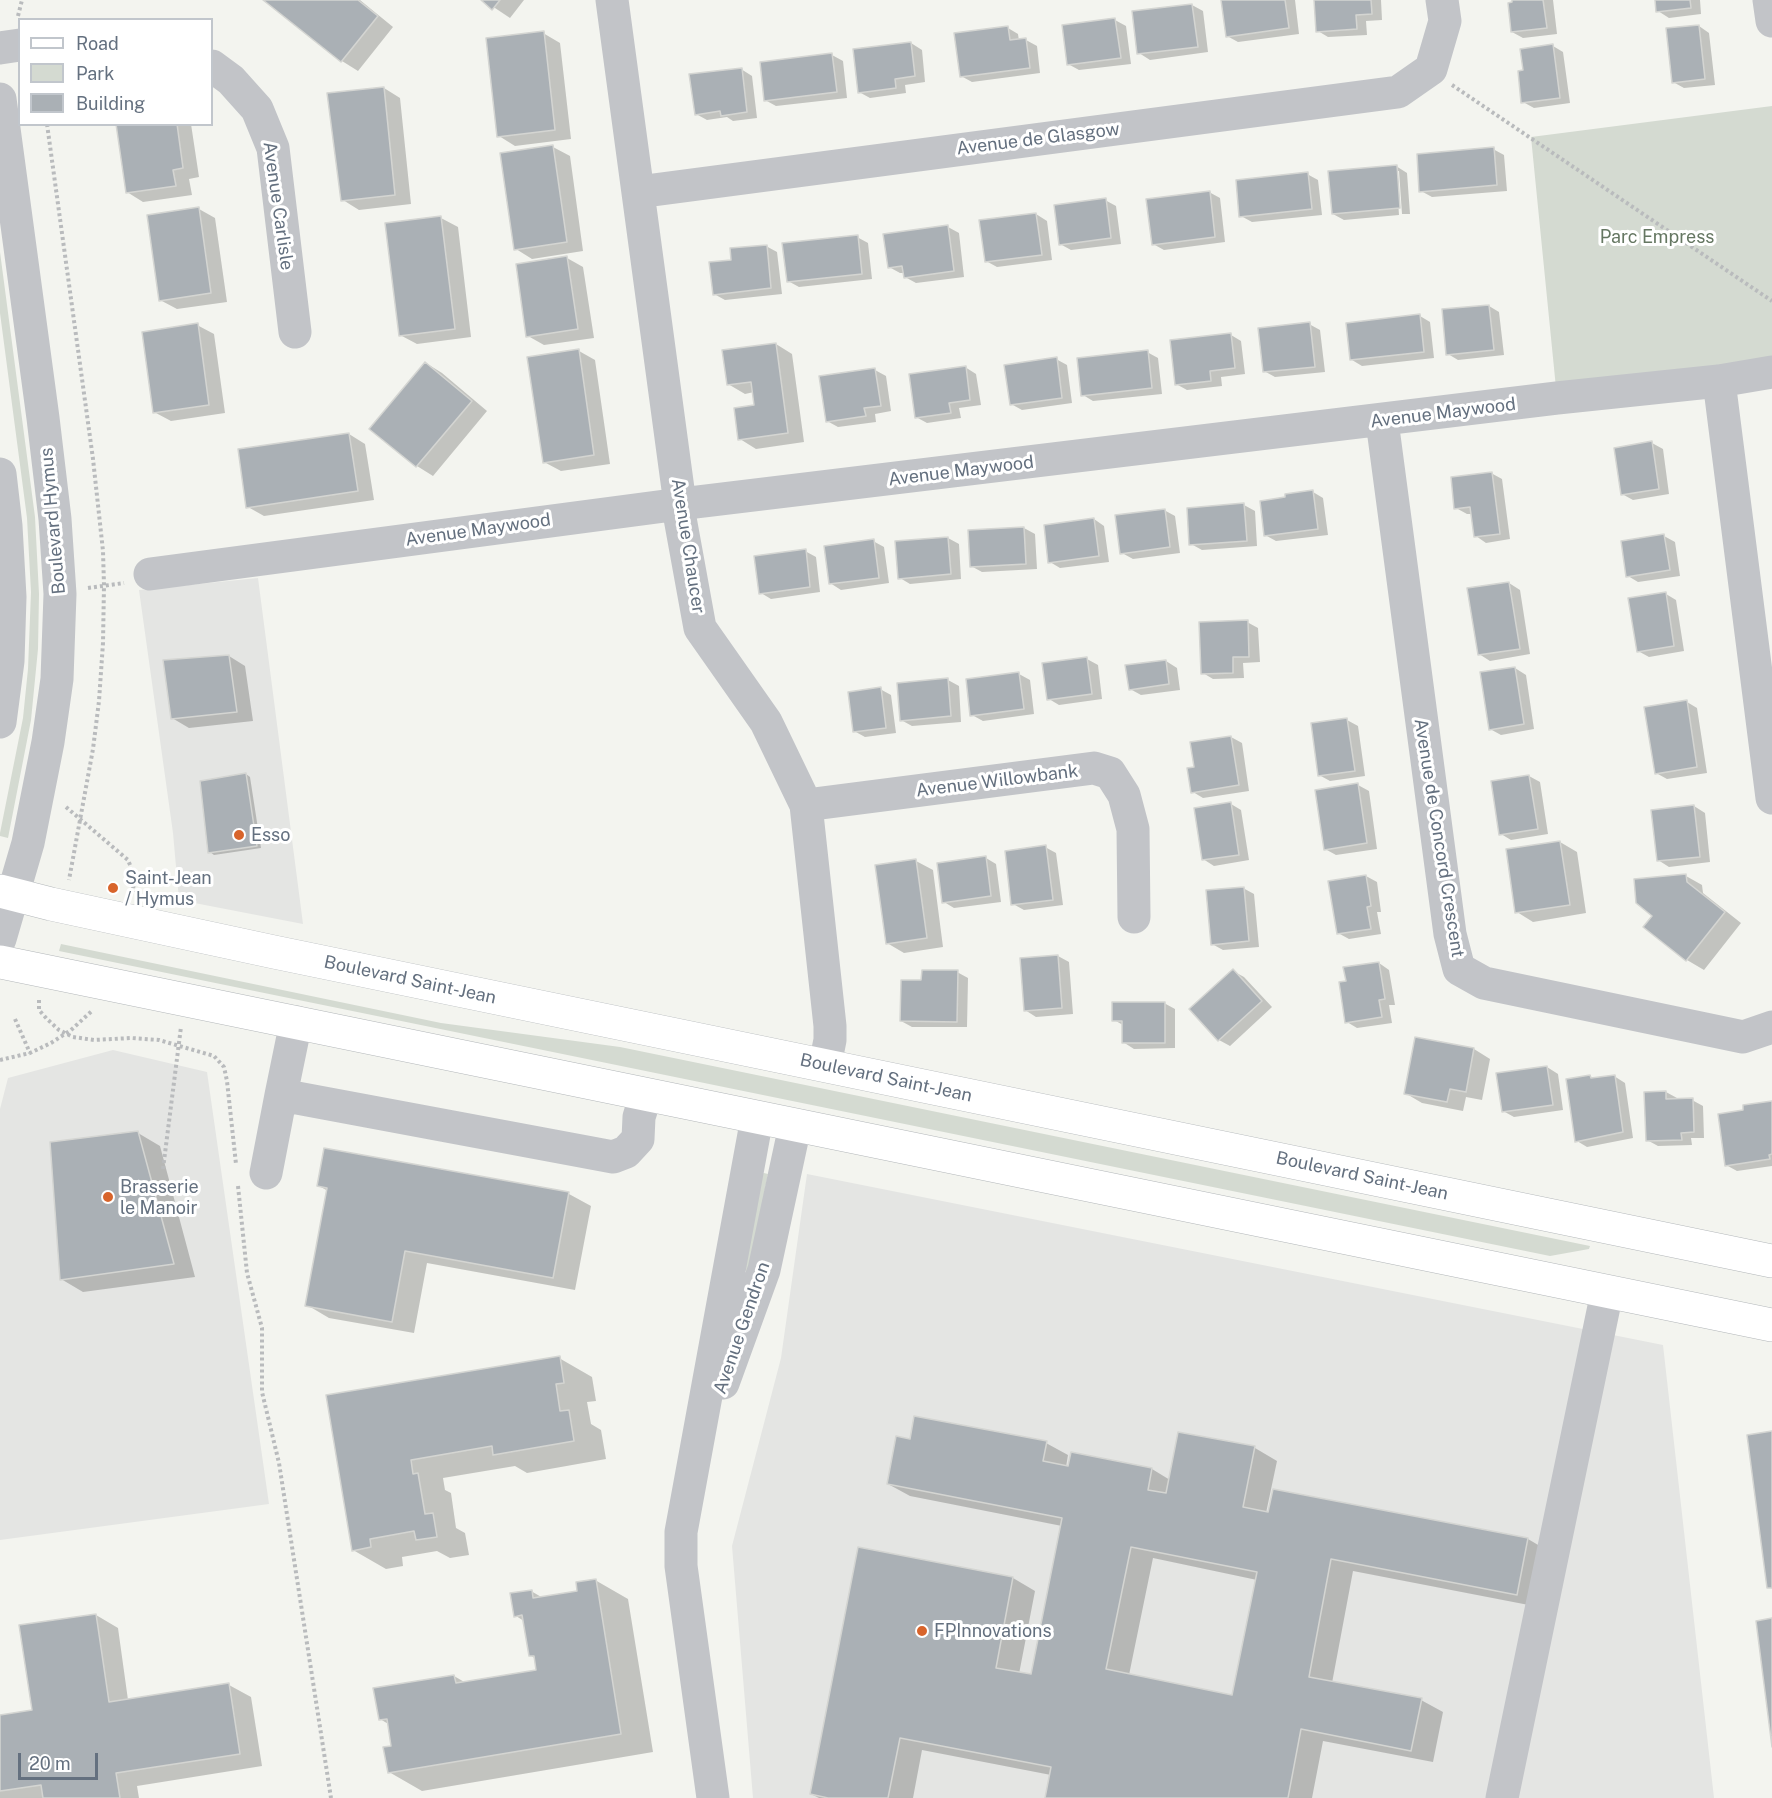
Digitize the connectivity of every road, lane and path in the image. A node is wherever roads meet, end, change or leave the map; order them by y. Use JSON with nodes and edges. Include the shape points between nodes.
{"nodes":[{"id":1,"x":22,"y":0,"type":"edge"},
{"id":2,"x":612,"y":0,"type":"edge"},
{"id":3,"x":1442,"y":0,"type":"edge"},
{"id":4,"x":1769,"y":0,"type":"edge"},
{"id":5,"x":19,"y":13,"type":"dead end"},
{"id":6,"x":1772,"y":21,"type":"edge"},
{"id":7,"x":18,"y":45,"type":"edge"},
{"id":8,"x":0,"y":48,"type":"edge"},
{"id":9,"x":213,"y":67,"type":"edge"},
{"id":10,"x":1440,"y":76,"type":"junction"},
{"id":11,"x":0,"y":99,"type":"edge"},
{"id":12,"x":638,"y":192,"type":"junction"},
{"id":13,"x":1772,"y":301,"type":"edge"},
{"id":14,"x":295,"y":332,"type":"dead end"},
{"id":15,"x":1772,"y":372,"type":"edge"},
{"id":16,"x":1719,"y":381,"type":"junction"},
{"id":17,"x":1382,"y":421,"type":"junction"},
{"id":18,"x":0,"y":474,"type":"edge"},
{"id":19,"x":680,"y":504,"type":"junction"},
{"id":20,"x":150,"y":574,"type":"dead end"},
{"id":21,"x":104,"y":585,"type":"dead end"},
{"id":22,"x":84,"y":588,"type":"dead end"},
{"id":23,"x":1765,"y":686,"type":"edge"},
{"id":24,"x":0,"y":722,"type":"edge"},
{"id":25,"x":1772,"y":798,"type":"edge"},
{"id":26,"x":63,"y":804,"type":"dead end"},
{"id":27,"x":807,"y":805,"type":"junction"},
{"id":28,"x":7,"y":892,"type":"edge"},
{"id":29,"x":133,"y":893,"type":"dead end"},
{"id":30,"x":1134,"y":917,"type":"dead end"},
{"id":31,"x":0,"y":939,"type":"edge"},
{"id":32,"x":0,"y":962,"type":"edge"},
{"id":33,"x":38,"y":1003,"type":"dead end"},
{"id":34,"x":95,"y":1007,"type":"dead end"},
{"id":35,"x":15,"y":1019,"type":"dead end"},
{"id":36,"x":296,"y":1022,"type":"junction"},
{"id":37,"x":182,"y":1024,"type":"dead end"},
{"id":38,"x":1772,"y":1027,"type":"edge"},
{"id":39,"x":65,"y":1034,"type":"junction"},
{"id":40,"x":179,"y":1047,"type":"junction"},
{"id":41,"x":30,"y":1053,"type":"junction"},
{"id":42,"x":0,"y":1060,"type":"edge"},
{"id":43,"x":825,"y":1065,"type":"junction"},
{"id":44,"x":281,"y":1095,"type":"junction"},
{"id":45,"x":646,"y":1095,"type":"junction"},
{"id":46,"x":757,"y":1118,"type":"junction"},
{"id":47,"x":795,"y":1126,"type":"junction"},
{"id":48,"x":163,"y":1169,"type":"dead end"},
{"id":49,"x":246,"y":1174,"type":"junction"},
{"id":50,"x":1772,"y":1261,"type":"edge"},
{"id":51,"x":1607,"y":1292,"type":"junction"},
{"id":52,"x":1772,"y":1325,"type":"edge"},
{"id":53,"x":696,"y":1458,"type":"junction"},
{"id":54,"x":331,"y":1798,"type":"edge"},
{"id":55,"x":713,"y":1798,"type":"edge"},
{"id":56,"x":1502,"y":1798,"type":"edge"}],
"edges":[{"from":1,"to":5,"type":"path"},
{"from":2,"to":12,"type":"street","name":"Avenue Chaucer"},
{"from":3,"to":10,"type":"street","via":[[1445,21]]},
{"from":4,"to":6,"type":"street"},
{"from":7,"to":8,"type":"street"},
{"from":9,"to":14,"type":"street","name":"Avenue Carlisle","via":[[231,80],[256,109],[273,148]]},
{"from":10,"to":12,"type":"street","name":"Avenue de Glasgow","via":[[1398,92]]},
{"from":10,"to":13,"type":"path"},
{"from":11,"to":28,"type":"street","name":"Boulevard Hymus","via":[[43,418],[60,594],[59,654],[48,742],[28,843]]},
{"from":12,"to":19,"type":"street","name":"Avenue Chaucer"},
{"from":15,"to":16,"type":"street","name":"Avenue Maywood"},
{"from":16,"to":17,"type":"street","name":"Avenue Maywood"},
{"from":16,"to":23,"type":"street"},
{"from":17,"to":19,"type":"street","name":"Avenue Maywood"},
{"from":17,"to":38,"type":"street","name":"Avenue de Concord Crescent","via":[[1450,934],[1459,969],[1484,983],[1743,1037]]},
{"from":18,"to":24,"type":"street","via":[[10,597],[8,661]]},
{"from":19,"to":20,"type":"street","name":"Avenue Maywood"},
{"from":19,"to":27,"type":"street","name":"Avenue Chaucer","via":[[700,628],[766,722]]},
{"from":21,"to":22,"type":"path"},
{"from":23,"to":25,"type":"street"},
{"from":26,"to":29,"type":"path","via":[[128,860],[134,875]]},
{"from":27,"to":30,"type":"street","name":"Avenue Willowbank","via":[[1094,768],[1110,773],[1124,795],[1133,829]]},
{"from":27,"to":43,"type":"street","name":"Avenue Chaucer","via":[[830,1026]]},
{"from":28,"to":31,"type":"street","name":"Boulevard Hymus"},
{"from":28,"to":43,"type":"main road","name":"Boulevard Saint-Jean","via":[[274,952]]},
{"from":32,"to":36,"type":"main road"},
{"from":33,"to":39,"type":"path","via":[[39,1010]]},
{"from":34,"to":39,"type":"path"},
{"from":35,"to":41,"type":"path"},
{"from":36,"to":44,"type":"street"},
{"from":36,"to":45,"type":"main road"},
{"from":37,"to":40,"type":"path"},
{"from":39,"to":40,"type":"path","via":[[93,1040],[159,1040]]},
{"from":39,"to":41,"type":"path"},
{"from":40,"to":48,"type":"path"},
{"from":40,"to":49,"type":"path","via":[[214,1056],[224,1067]]},
{"from":41,"to":42,"type":"path"},
{"from":43,"to":50,"type":"main road","name":"Boulevard Saint-Jean"},
{"from":44,"to":45,"type":"street","via":[[613,1156],[626,1152],[638,1139]]},
{"from":44,"to":49,"type":"street"},
{"from":45,"to":46,"type":"main road"},
{"from":46,"to":47,"type":"main road"},
{"from":46,"to":53,"type":"street","name":"Avenue Gendron"},
{"from":47,"to":51,"type":"main road"},
{"from":47,"to":53,"type":"street","name":"Avenue Gendron","via":[[764,1270]]},
{"from":49,"to":54,"type":"path","via":[[247,1273],[262,1328],[262,1392],[280,1471]]},
{"from":51,"to":52,"type":"main road"},
{"from":51,"to":56,"type":"street"},
{"from":53,"to":55,"type":"street","name":"Avenue Gendron","via":[[681,1532],[681,1566]]}]}
